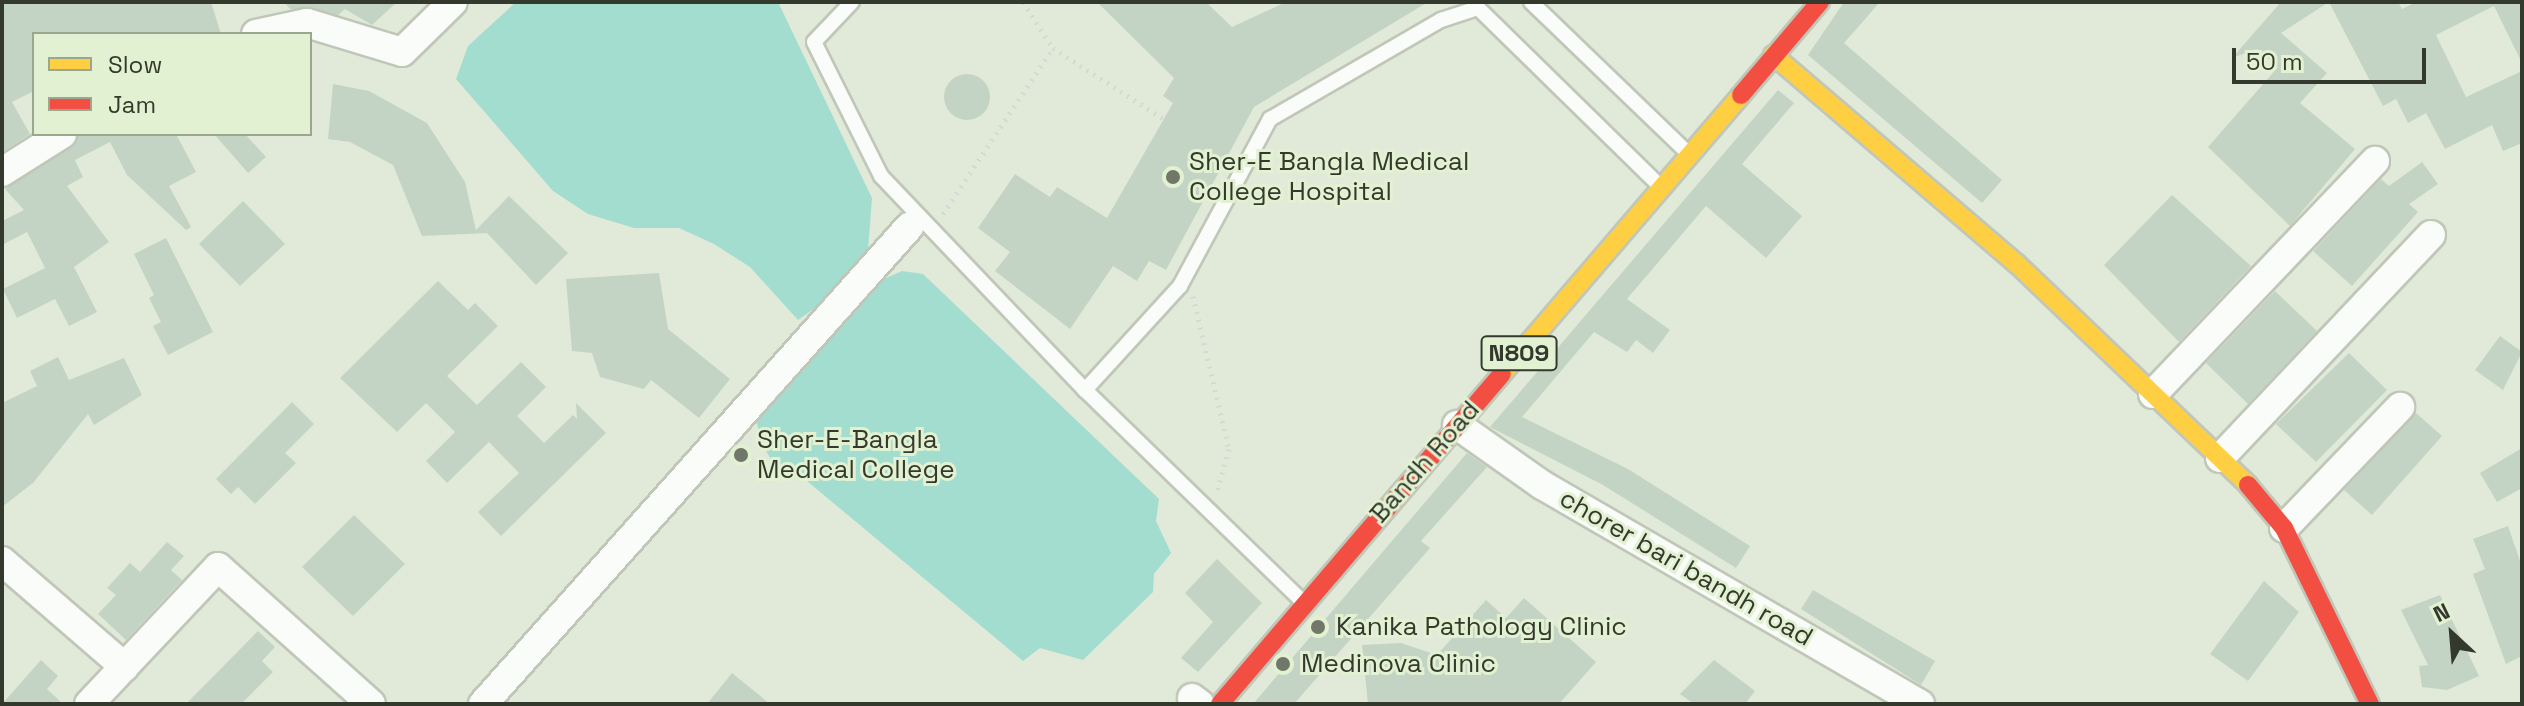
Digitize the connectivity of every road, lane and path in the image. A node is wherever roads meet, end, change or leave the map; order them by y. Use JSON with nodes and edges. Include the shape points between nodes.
{"nodes":[{"id":1,"x":453,"y":2,"type":"edge"},
{"id":2,"x":852,"y":2,"type":"edge"},
{"id":3,"x":1023,"y":2,"type":"edge"},
{"id":4,"x":1531,"y":2,"type":"edge"},
{"id":5,"x":1820,"y":2,"type":"edge"},
{"id":6,"x":1481,"y":5,"type":"edge"},
{"id":7,"x":265,"y":32,"type":"edge"},
{"id":8,"x":1053,"y":48,"type":"junction"},
{"id":9,"x":1773,"y":55,"type":"junction"},
{"id":10,"x":1689,"y":114,"type":"dead end"},
{"id":11,"x":1164,"y":119,"type":"dead end"},
{"id":12,"x":59,"y":136,"type":"edge"},
{"id":13,"x":1669,"y":137,"type":"junction"},
{"id":14,"x":1689,"y":153,"type":"junction"},
{"id":15,"x":2375,"y":161,"type":"dead end"},
{"id":16,"x":2,"y":172,"type":"edge"},
{"id":17,"x":1636,"y":175,"type":"junction"},
{"id":18,"x":1661,"y":187,"type":"junction"},
{"id":19,"x":919,"y":229,"type":"junction"},
{"id":20,"x":2431,"y":235,"type":"dead end"},
{"id":21,"x":1180,"y":286,"type":"junction"},
{"id":22,"x":1085,"y":390,"type":"junction"},
{"id":23,"x":2153,"y":394,"type":"junction"},
{"id":24,"x":2400,"y":407,"type":"dead end"},
{"id":25,"x":1457,"y":425,"type":"junction"},
{"id":26,"x":2220,"y":458,"type":"junction"},
{"id":27,"x":1209,"y":516,"type":"junction"},
{"id":28,"x":2284,"y":528,"type":"junction"},
{"id":29,"x":2,"y":561,"type":"edge"},
{"id":30,"x":1303,"y":602,"type":"junction"},
{"id":31,"x":125,"y":667,"type":"junction"},
{"id":32,"x":1211,"y":676,"type":"dead end"},
{"id":33,"x":1200,"y":702,"type":"edge"},
{"id":34,"x":89,"y":704,"type":"edge"},
{"id":35,"x":371,"y":704,"type":"edge"},
{"id":36,"x":483,"y":704,"type":"edge"},
{"id":37,"x":1920,"y":704,"type":"edge"},
{"id":38,"x":2370,"y":704,"type":"edge"}],
"edges":[{"from":1,"to":7,"type":"street","via":[[402,52],[307,23]]},
{"from":2,"to":19,"type":"lane","via":[[814,42],[881,176]]},
{"from":3,"to":8,"type":"path"},
{"from":4,"to":13,"type":"lane"},
{"from":5,"to":9,"type":"main road","name":"Bandh Road","number":"N809"},
{"from":6,"to":17,"type":"lane"},
{"from":6,"to":21,"type":"lane","via":[[1441,20],[1270,119]]},
{"from":8,"to":11,"type":"path"},
{"from":8,"to":19,"type":"path"},
{"from":9,"to":14,"type":"main road","name":"Bandh Road","number":"N809"},
{"from":9,"to":23,"type":"main road","via":[[2016,263]]},
{"from":10,"to":13,"type":"main road"},
{"from":12,"to":16,"type":"street"},
{"from":13,"to":14,"type":"lane"},
{"from":13,"to":17,"type":"main road"},
{"from":14,"to":18,"type":"main road","name":"Bandh Road","number":"N809"},
{"from":15,"to":23,"type":"street"},
{"from":17,"to":18,"type":"lane"},
{"from":18,"to":25,"type":"main road","name":"Bandh Road","number":"N809"},
{"from":19,"to":22,"type":"lane"},
{"from":19,"to":36,"type":"street"},
{"from":20,"to":26,"type":"street"},
{"from":21,"to":22,"type":"lane"},
{"from":21,"to":27,"type":"path","via":[[1195,298],[1229,449]]},
{"from":22,"to":27,"type":"lane"},
{"from":23,"to":26,"type":"main road"},
{"from":24,"to":28,"type":"street"},
{"from":25,"to":30,"type":"main road","name":"Bandh Road","number":"N809"},
{"from":25,"to":37,"type":"street","name":"chorer bari bandh road","via":[[1542,485]]},
{"from":26,"to":28,"type":"main road"},
{"from":27,"to":30,"type":"lane"},
{"from":28,"to":38,"type":"main road"},
{"from":29,"to":31,"type":"street"},
{"from":30,"to":33,"type":"main road","name":"Bandh Road","number":"N809"},
{"from":31,"to":34,"type":"street"},
{"from":31,"to":35,"type":"street","via":[[218,567]]},
{"from":32,"to":33,"type":"main road","name":"Bandh Road","number":"N809"}]}
